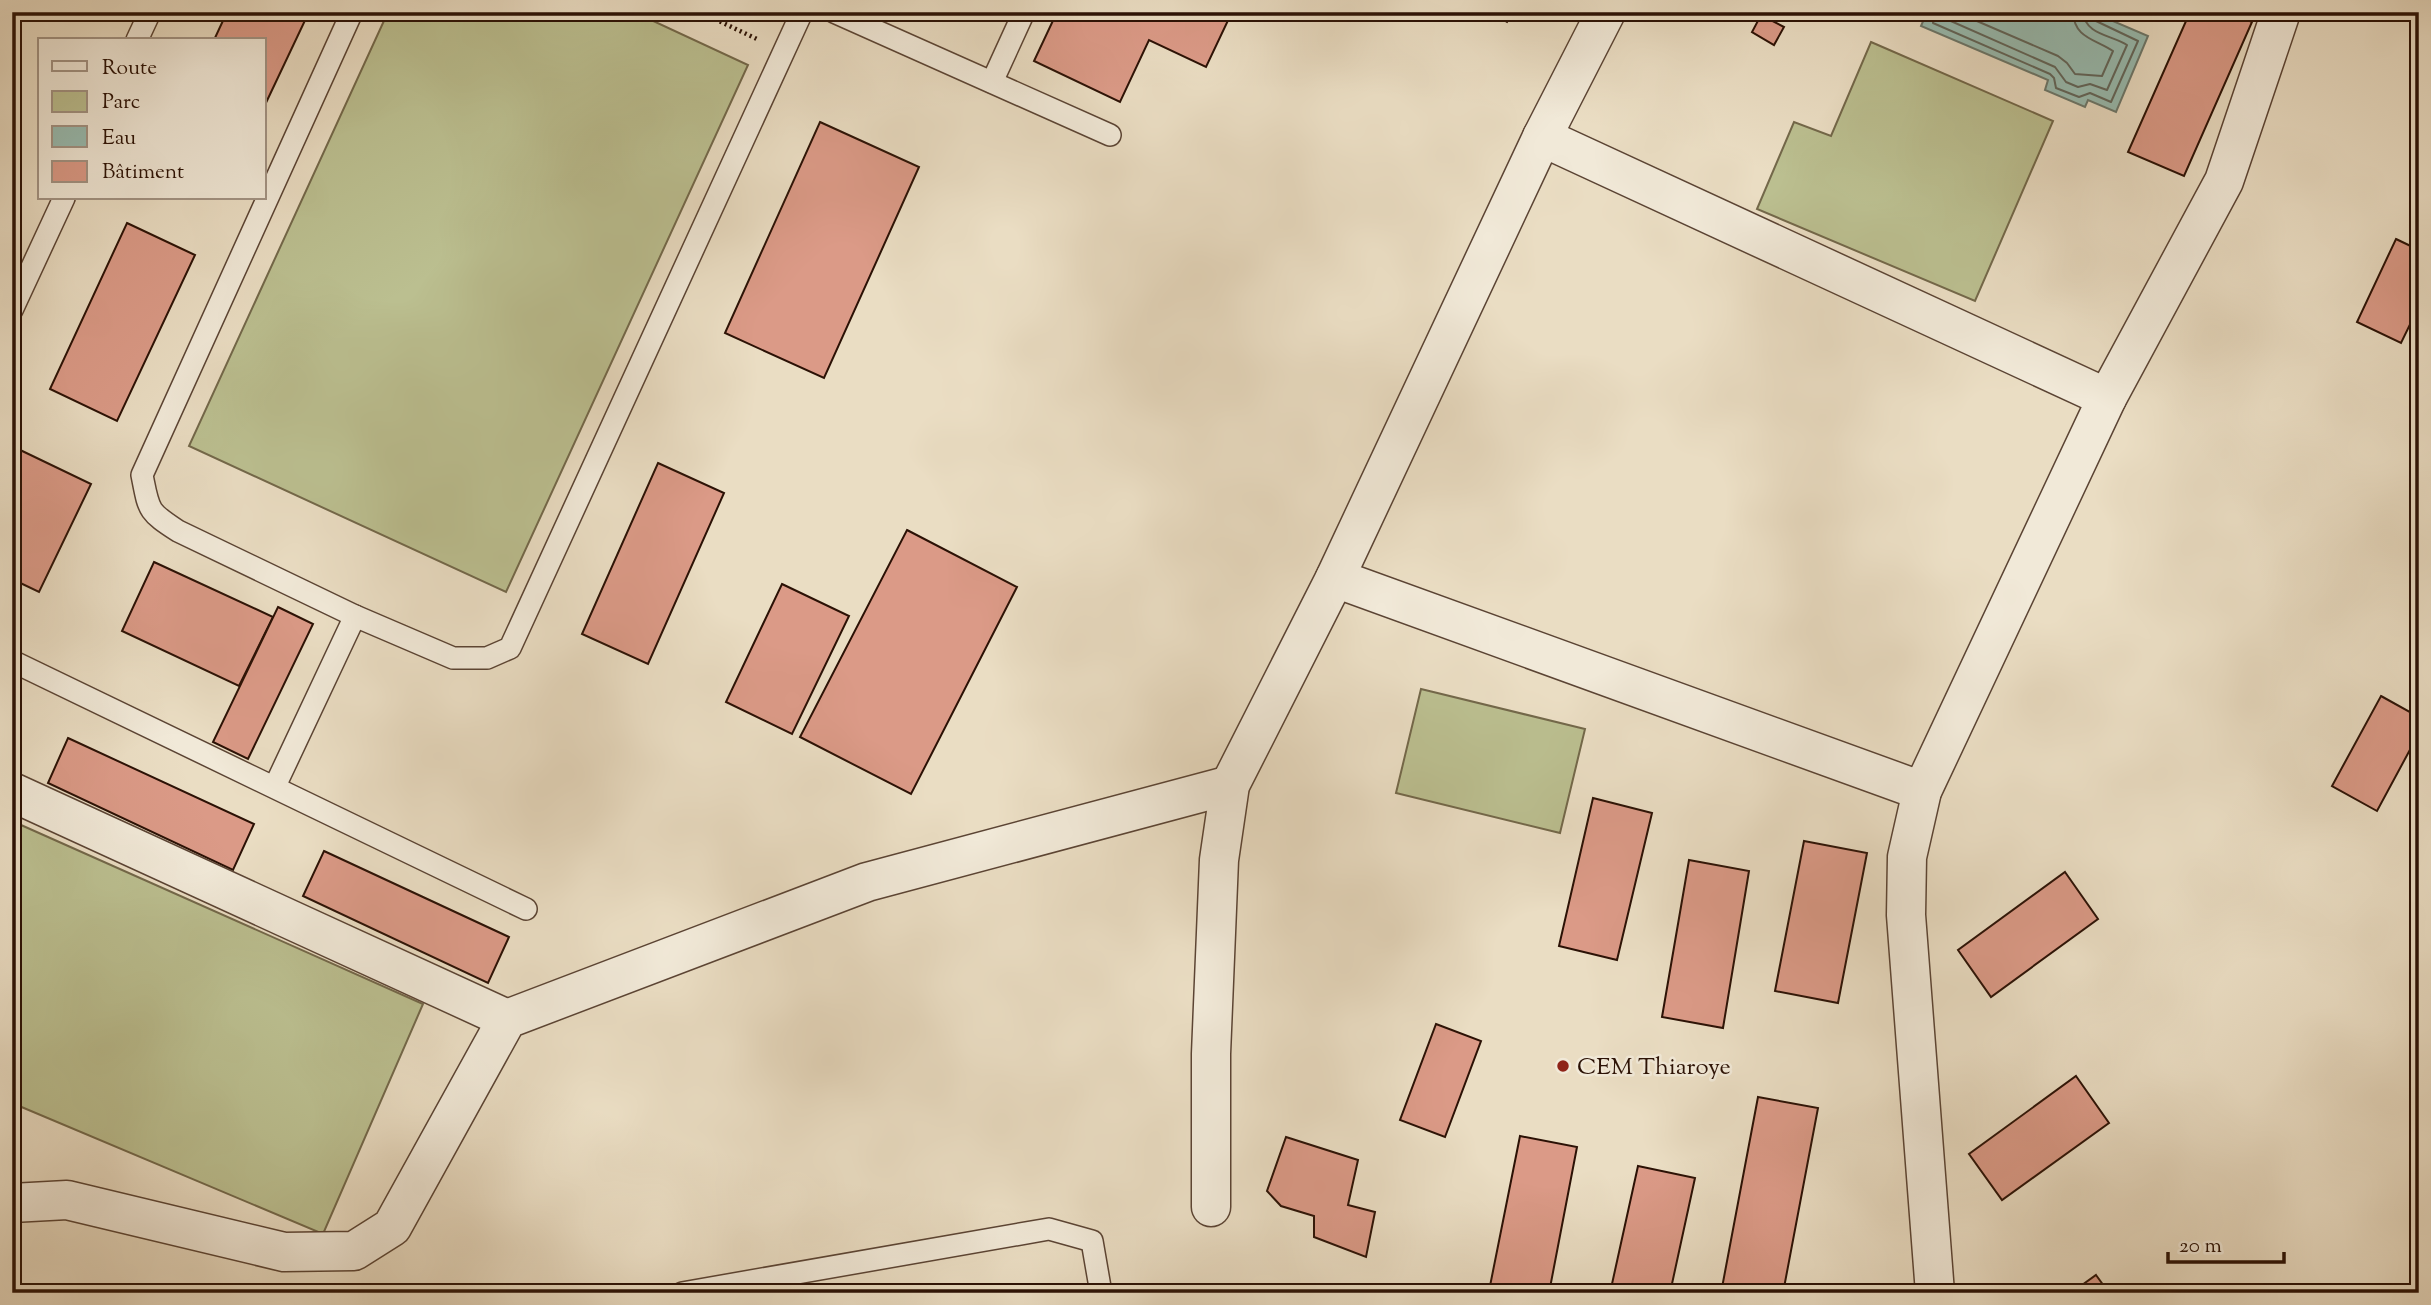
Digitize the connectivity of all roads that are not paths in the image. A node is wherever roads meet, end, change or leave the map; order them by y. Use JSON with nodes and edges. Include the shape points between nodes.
{"nodes":[{"id":1,"x":149,"y":12,"type":"edge"},
{"id":2,"x":352,"y":12,"type":"edge"},
{"id":3,"x":802,"y":12,"type":"edge"},
{"id":4,"x":834,"y":12,"type":"edge"},
{"id":5,"x":1024,"y":12,"type":"edge"},
{"id":6,"x":1606,"y":12,"type":"edge"},
{"id":7,"x":2281,"y":12,"type":"edge"},
{"id":8,"x":137,"y":38,"type":"edge"},
{"id":9,"x":992,"y":82,"type":"junction"},
{"id":10,"x":1110,"y":135,"type":"dead end"},
{"id":11,"x":1542,"y":137,"type":"junction"},
{"id":12,"x":63,"y":200,"type":"edge"},
{"id":13,"x":12,"y":310,"type":"edge"},
{"id":14,"x":2107,"y":398,"type":"junction"},
{"id":15,"x":1335,"y":578,"type":"junction"},
{"id":16,"x":355,"y":616,"type":"junction"},
{"id":17,"x":12,"y":661,"type":"edge"},
{"id":18,"x":1230,"y":785,"type":"junction"},
{"id":19,"x":275,"y":786,"type":"junction"},
{"id":20,"x":1922,"y":791,"type":"junction"},
{"id":21,"x":12,"y":792,"type":"edge"},
{"id":22,"x":526,"y":909,"type":"dead end"},
{"id":23,"x":507,"y":1019,"type":"junction"},
{"id":24,"x":12,"y":1203,"type":"edge"},
{"id":25,"x":1211,"y":1207,"type":"dead end"},
{"id":26,"x":682,"y":1293,"type":"edge"},
{"id":27,"x":1101,"y":1293,"type":"edge"},
{"id":28,"x":1934,"y":1293,"type":"edge"}],
"edges":[{"from":1,"to":8,"type":"lane"},
{"from":2,"to":16,"type":"lane","via":[[142,475],[154,516]]},
{"from":3,"to":16,"type":"lane","via":[[510,648],[487,658],[453,658]]},
{"from":4,"to":9,"type":"lane"},
{"from":5,"to":9,"type":"lane"},
{"from":6,"to":11,"type":"street"},
{"from":7,"to":14,"type":"street","via":[[2224,181]]},
{"from":9,"to":10,"type":"lane"},
{"from":11,"to":14,"type":"street"},
{"from":11,"to":15,"type":"street"},
{"from":12,"to":13,"type":"lane"},
{"from":14,"to":20,"type":"street"},
{"from":15,"to":18,"type":"street"},
{"from":15,"to":20,"type":"street"},
{"from":16,"to":19,"type":"lane"},
{"from":17,"to":19,"type":"lane"},
{"from":18,"to":23,"type":"street","via":[[867,882]]},
{"from":18,"to":25,"type":"street","via":[[1218,873],[1210,1054]]},
{"from":19,"to":22,"type":"lane"},
{"from":20,"to":28,"type":"street","via":[[1907,858],[1906,915]]},
{"from":21,"to":23,"type":"street"},
{"from":23,"to":24,"type":"street","via":[[392,1227],[354,1251],[284,1252],[66,1200]]},
{"from":26,"to":27,"type":"lane","via":[[1049,1230],[1092,1241]]}]}
